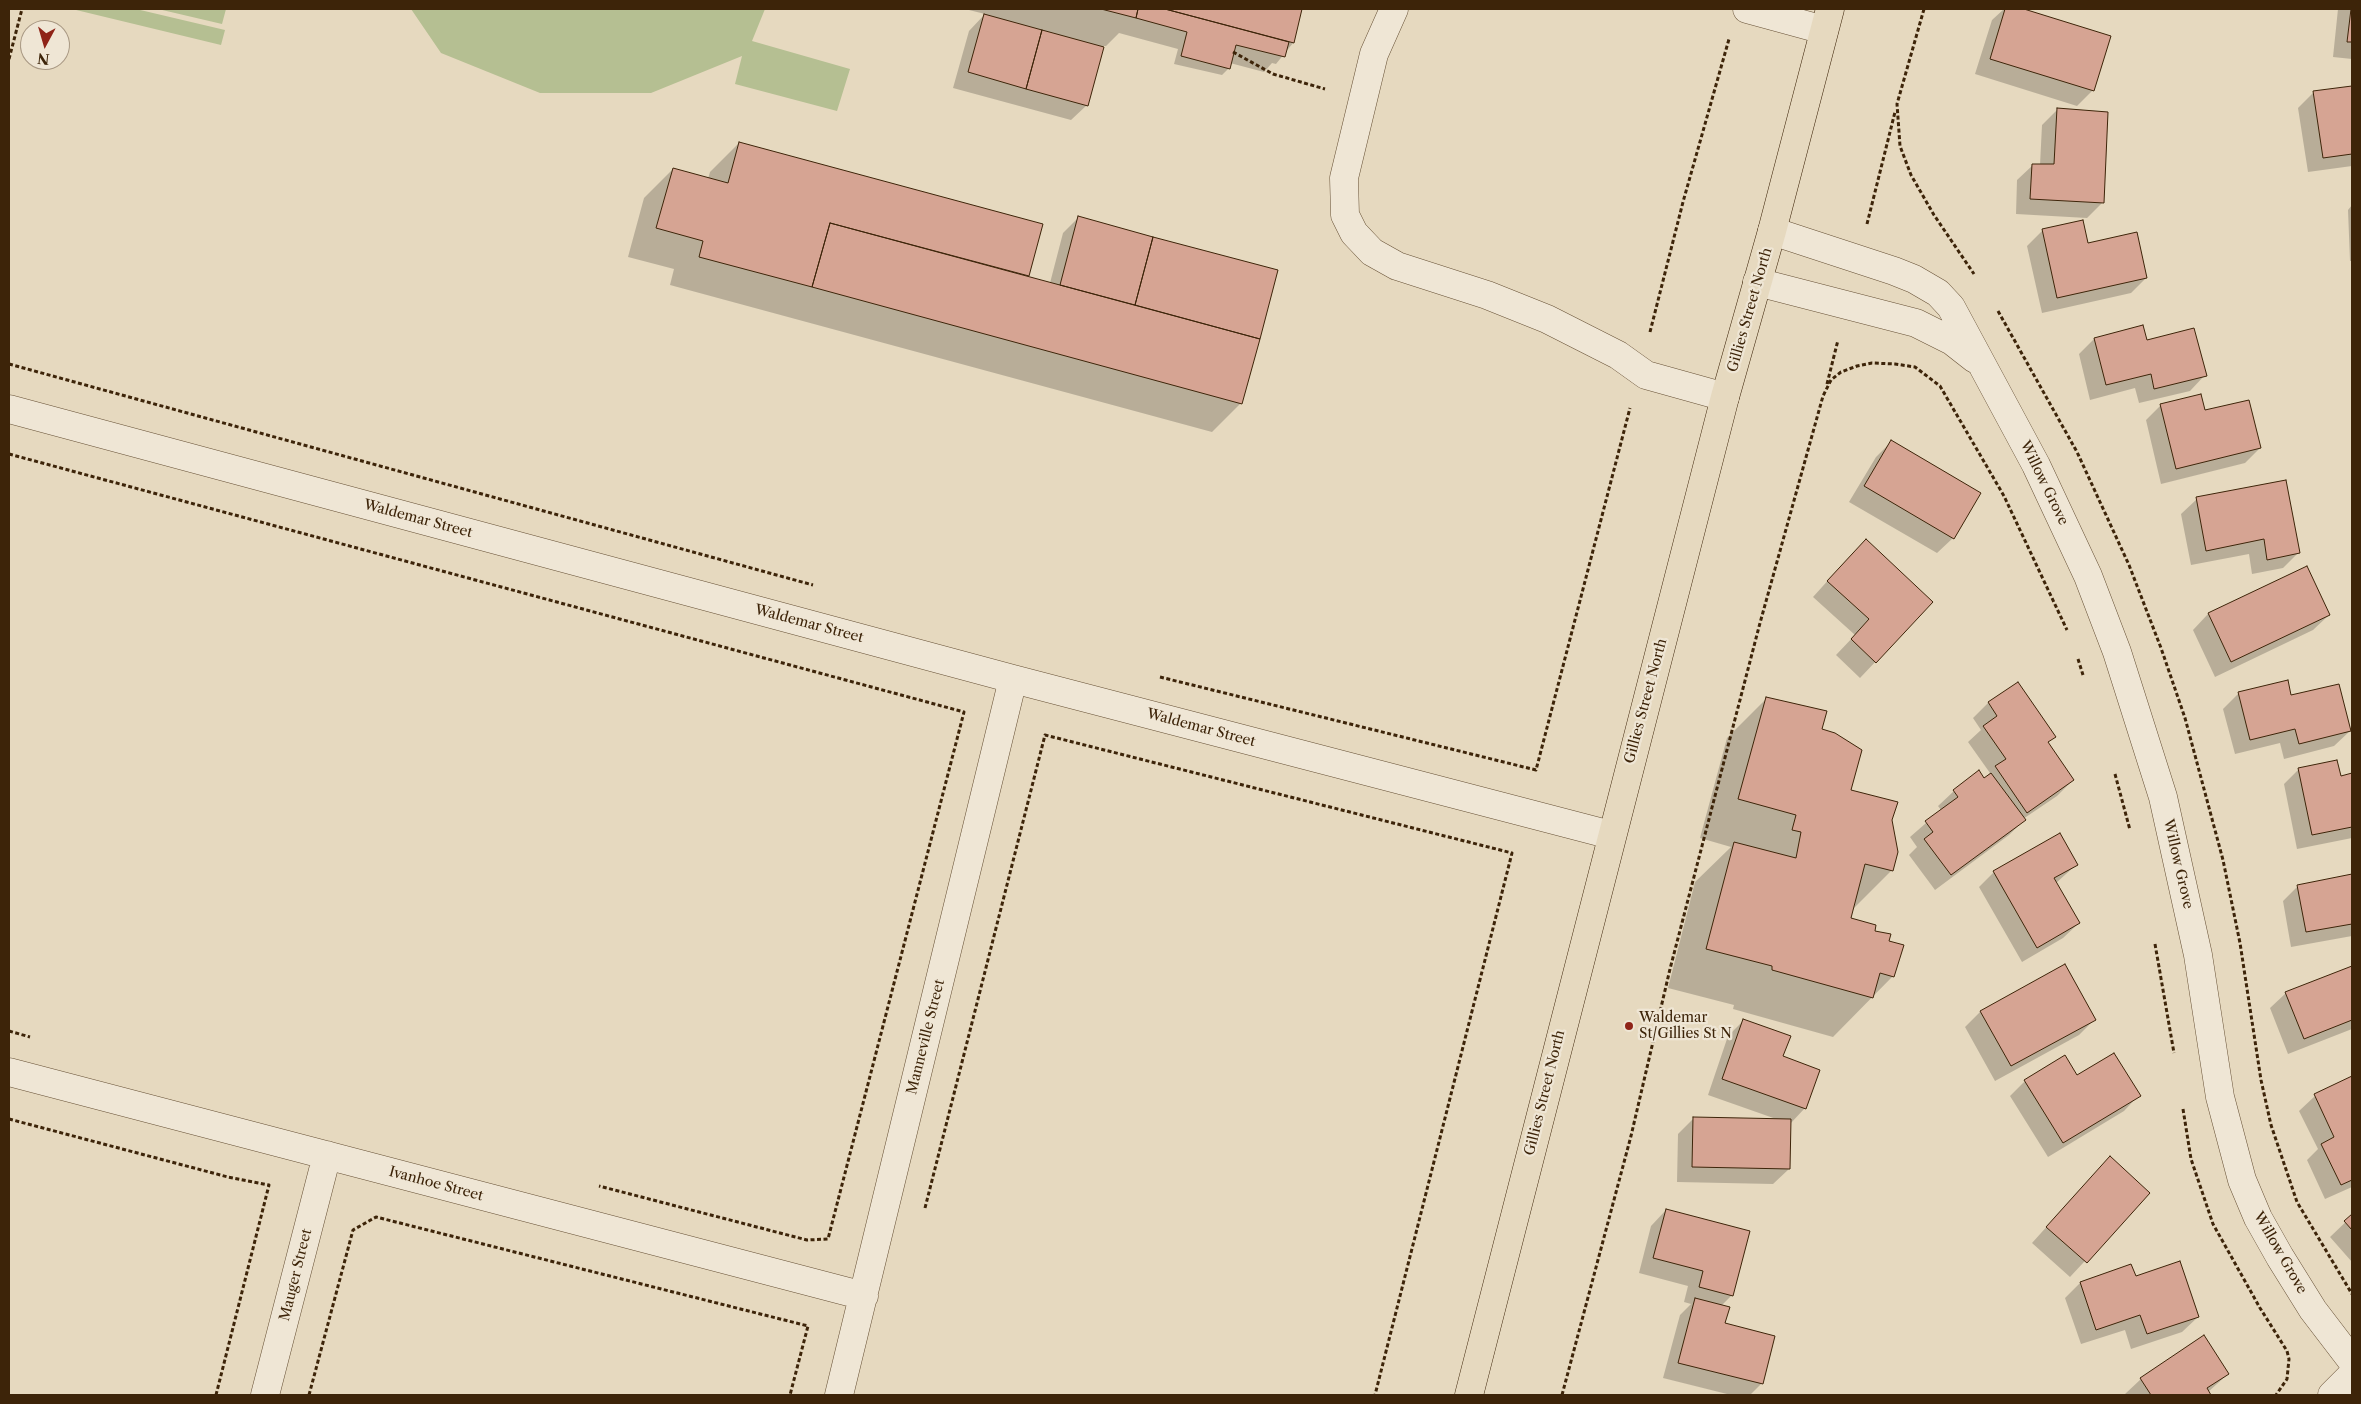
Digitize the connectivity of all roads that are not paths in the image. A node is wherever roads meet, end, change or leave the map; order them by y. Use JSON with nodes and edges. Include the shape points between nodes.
{"nodes":[{"id":1,"x":1394,"y":9,"type":"edge"},
{"id":2,"x":1747,"y":9,"type":"edge"},
{"id":3,"x":1827,"y":19,"type":"edge"},
{"id":4,"x":1772,"y":231,"type":"junction"},
{"id":5,"x":1757,"y":282,"type":"junction"},
{"id":6,"x":1982,"y":367,"type":"junction"},
{"id":7,"x":1725,"y":397,"type":"junction"},
{"id":8,"x":9,"y":409,"type":"edge"},
{"id":9,"x":1013,"y":679,"type":"junction"},
{"id":10,"x":1611,"y":835,"type":"junction"},
{"id":11,"x":9,"y":1072,"type":"edge"},
{"id":12,"x":327,"y":1155,"type":"junction"},
{"id":13,"x":864,"y":1296,"type":"junction"},
{"id":14,"x":2352,"y":1361,"type":"edge"},
{"id":15,"x":2352,"y":1375,"type":"edge"},
{"id":16,"x":265,"y":1395,"type":"edge"},
{"id":17,"x":839,"y":1395,"type":"edge"},
{"id":18,"x":1468,"y":1395,"type":"edge"},
{"id":19,"x":2332,"y":1395,"type":"edge"}],
"edges":[{"from":1,"to":7,"type":"street","via":[[1374,54],[1344,178],[1345,215],[1354,234],[1372,252],[1398,266],[1488,295],[1548,319],[1618,355],[1640,371]]},
{"from":2,"to":3,"type":"street"},
{"from":3,"to":4,"type":"main road","name":"Gillies Street North"},
{"from":4,"to":5,"type":"main road","name":"Gillies Street North"},
{"from":4,"to":6,"type":"street","name":"Willow Grove","via":[[1894,271],[1938,293],[1951,307]]},
{"from":5,"to":6,"type":"street","name":"Willow Grove","via":[[1916,322],[1957,345]]},
{"from":5,"to":7,"type":"main road","name":"Gillies Street North"},
{"from":6,"to":14,"type":"street","name":"Willow Grove","via":[[2036,465],[2088,576],[2138,715],[2182,876],[2220,1097],[2242,1180],[2280,1257],[2313,1310]]},
{"from":7,"to":10,"type":"main road","name":"Gillies Street North"},
{"from":8,"to":9,"type":"street","name":"Waldemar Street"},
{"from":9,"to":10,"type":"street","name":"Waldemar Street"},
{"from":9,"to":13,"type":"street","name":"Manneville Street"},
{"from":10,"to":18,"type":"main road","name":"Gillies Street North"},
{"from":11,"to":12,"type":"street","name":"Ivanhoe Street"},
{"from":12,"to":13,"type":"street","name":"Ivanhoe Street"},
{"from":12,"to":16,"type":"street","name":"Mauger Street"},
{"from":13,"to":17,"type":"street","name":"Manneville Street"},
{"from":15,"to":19,"type":"street"}]}
